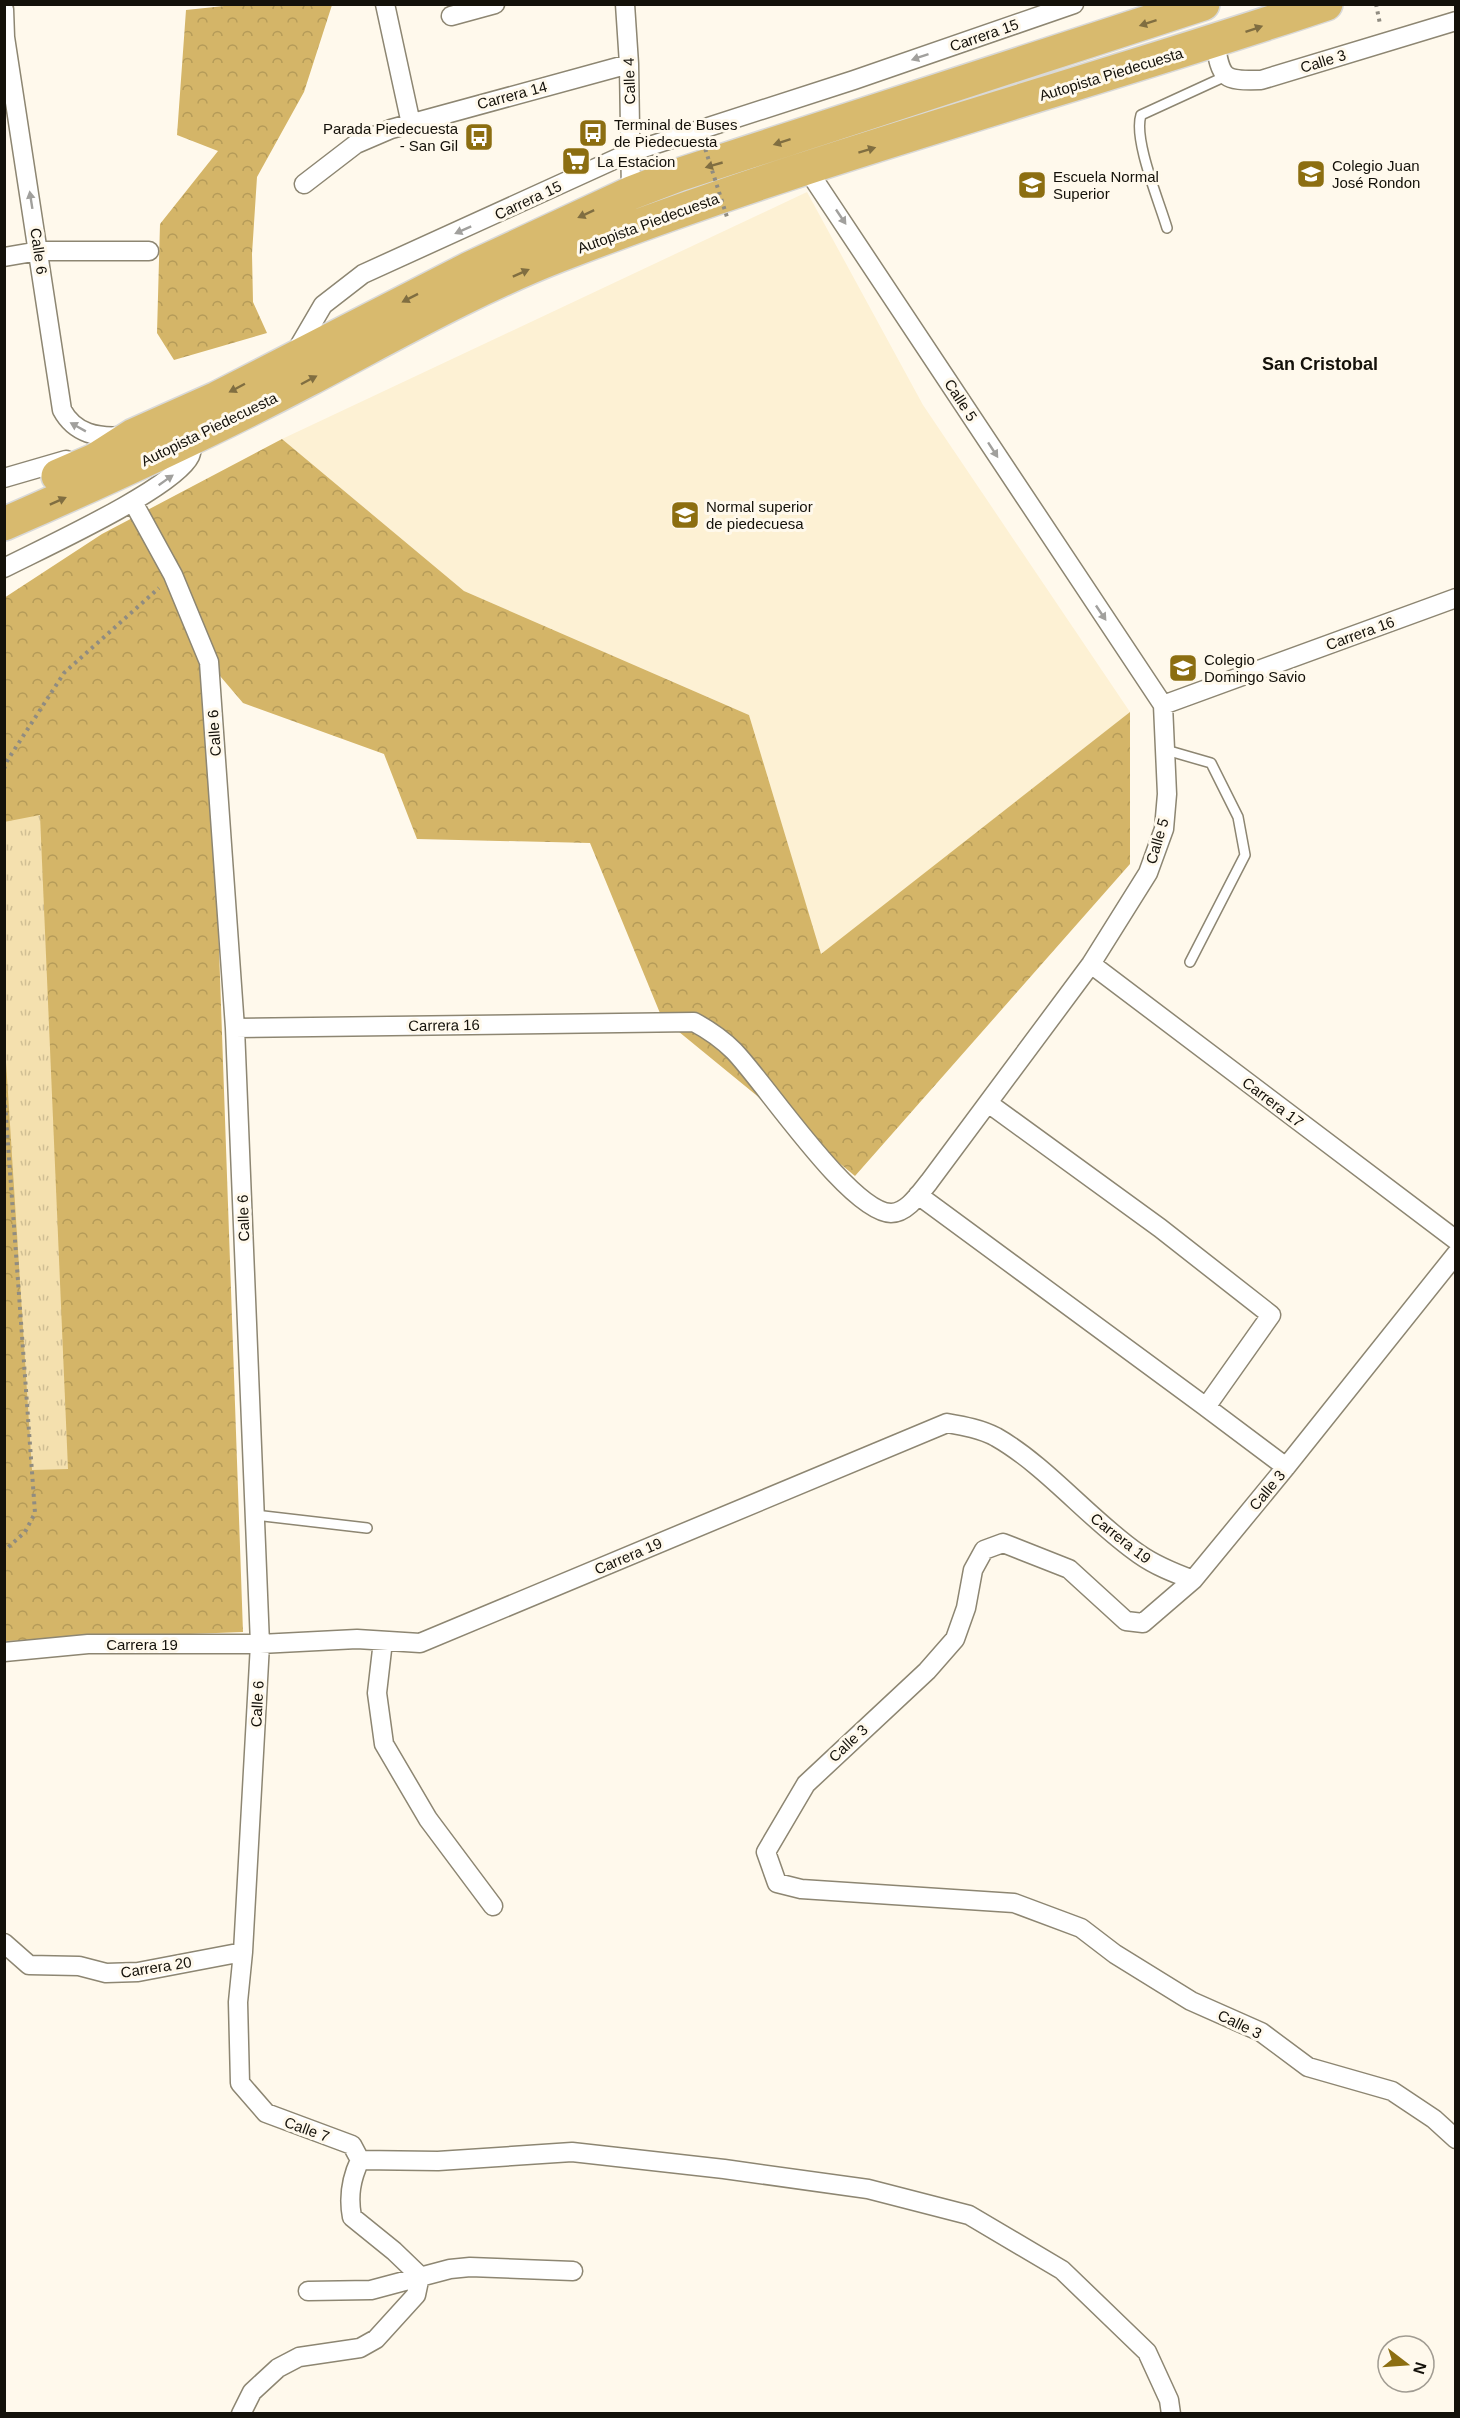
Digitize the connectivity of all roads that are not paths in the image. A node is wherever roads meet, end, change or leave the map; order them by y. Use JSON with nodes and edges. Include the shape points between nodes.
{"nodes":[{"id":1,"x":385,"y":4,"type":"edge"},
{"id":2,"x":495,"y":4,"type":"edge"},
{"id":3,"x":625,"y":4,"type":"edge"},
{"id":4,"x":1074,"y":4,"type":"edge"},
{"id":5,"x":1203,"y":4,"type":"edge"},
{"id":6,"x":1326,"y":4,"type":"edge"},
{"id":7,"x":4,"y":9,"type":"edge"},
{"id":8,"x":451,"y":16,"type":"dead end"},
{"id":9,"x":1455,"y":21,"type":"edge"},
{"id":10,"x":1215,"y":42,"type":"junction"},
{"id":11,"x":629,"y":64,"type":"junction"},
{"id":12,"x":1226,"y":76,"type":"junction"},
{"id":13,"x":411,"y":124,"type":"junction"},
{"id":14,"x":631,"y":152,"type":"junction"},
{"id":15,"x":807,"y":169,"type":"junction"},
{"id":16,"x":304,"y":184,"type":"dead end"},
{"id":17,"x":631,"y":193,"type":"junction"},
{"id":18,"x":1167,"y":228,"type":"dead end"},
{"id":19,"x":39,"y":251,"type":"junction"},
{"id":20,"x":149,"y":251,"type":"dead end"},
{"id":21,"x":4,"y":257,"type":"edge"},
{"id":22,"x":292,"y":358,"type":"junction"},
{"id":23,"x":134,"y":435,"type":"junction"},
{"id":24,"x":194,"y":438,"type":"junction"},
{"id":25,"x":95,"y":460,"type":"junction"},
{"id":26,"x":4,"y":478,"type":"edge"},
{"id":27,"x":4,"y":500,"type":"edge"},
{"id":28,"x":132,"y":502,"type":"junction"},
{"id":29,"x":4,"y":524,"type":"edge"},
{"id":30,"x":4,"y":568,"type":"edge"},
{"id":31,"x":1455,"y":598,"type":"edge"},
{"id":32,"x":1163,"y":705,"type":"junction"},
{"id":33,"x":1166,"y":750,"type":"junction"},
{"id":34,"x":1190,"y":962,"type":"dead end"},
{"id":35,"x":1091,"y":964,"type":"junction"},
{"id":36,"x":653,"y":1021,"type":"joint"},
{"id":37,"x":236,"y":1028,"type":"junction"},
{"id":38,"x":988,"y":1103,"type":"junction"},
{"id":39,"x":918,"y":1196,"type":"junction"},
{"id":40,"x":1455,"y":1240,"type":"edge"},
{"id":41,"x":1455,"y":1254,"type":"edge"},
{"id":42,"x":1206,"y":1407,"type":"junction"},
{"id":43,"x":1286,"y":1467,"type":"junction"},
{"id":44,"x":255,"y":1515,"type":"junction"},
{"id":45,"x":367,"y":1528,"type":"dead end"},
{"id":46,"x":1193,"y":1580,"type":"junction"},
{"id":47,"x":383,"y":1641,"type":"junction"},
{"id":48,"x":260,"y":1644,"type":"junction"},
{"id":49,"x":4,"y":1652,"type":"edge"},
{"id":50,"x":494,"y":1906,"type":"dead end"},
{"id":51,"x":4,"y":1942,"type":"edge"},
{"id":52,"x":243,"y":1952,"type":"junction"},
{"id":53,"x":1455,"y":2139,"type":"edge"},
{"id":54,"x":360,"y":2160,"type":"junction"},
{"id":55,"x":573,"y":2271,"type":"dead end"},
{"id":56,"x":420,"y":2276,"type":"junction"},
{"id":57,"x":308,"y":2291,"type":"dead end"},
{"id":58,"x":241,"y":2414,"type":"edge"},
{"id":59,"x":1171,"y":2414,"type":"edge"}],
"edges":[{"from":1,"to":13,"type":"street"},
{"from":2,"to":8,"type":"street"},
{"from":3,"to":11,"type":"street","name":"Calle 4"},
{"from":4,"to":14,"type":"street","name":"Carrera 15","one_way":true},
{"from":5,"to":17,"type":"highway","name":"Autopista Piedecuesta","one_way":true},
{"from":10,"to":6,"type":"highway","name":"Autopista Piedecuesta","one_way":true},
{"from":19,"to":7,"type":"street","name":"Calle 6","one_way":true,"via":[[5,37]]},
{"from":9,"to":12,"type":"street","name":"Calle 3","via":[[1261,80],[1235,81]]},
{"from":10,"to":12,"type":"street","via":[[1219,66]]},
{"from":15,"to":10,"type":"highway","name":"Autopista Piedecuesta","one_way":true},
{"from":11,"to":13,"type":"street","name":"Carrera 14"},
{"from":11,"to":14,"type":"street","name":"Calle 4"},
{"from":12,"to":18,"type":"lane","via":[[1141,115],[1140,139]]},
{"from":13,"to":16,"type":"street","name":"Carrera 14","via":[[356,144]]},
{"from":14,"to":17,"type":"street","name":"Calle 4"},
{"from":14,"to":22,"type":"street","name":"Carrera 15","one_way":true,"via":[[363,274],[323,305]]},
{"from":24,"to":15,"type":"highway","name":"Autopista Piedecuesta","one_way":true,"via":[[458,301],[555,257],[751,185]]},
{"from":15,"to":32,"type":"street","name":"Calle 5","one_way":true},
{"from":17,"to":22,"type":"highway","name":"Autopista Piedecuesta","one_way":true,"via":[[470,268]]},
{"from":19,"to":20,"type":"street"},
{"from":19,"to":21,"type":"street"},
{"from":23,"to":19,"type":"street","name":"Calle 6","one_way":true,"via":[[105,438],[68,422],[62,410]]},
{"from":22,"to":23,"type":"highway","name":"Autopista Piedecuesta","one_way":true,"via":[[217,398]]},
{"from":23,"to":25,"type":"highway","name":"Autopista Piedecuesta"},
{"from":28,"to":24,"type":"street","one_way":true,"via":[[172,477],[190,457]]},
{"from":29,"to":24,"type":"highway","name":"Autopista Piedecuesta","one_way":true},
{"from":25,"to":26,"type":"street","via":[[66,460]]},
{"from":25,"to":27,"type":"highway","name":"Autopista Piedecuesta"},
{"from":28,"to":30,"type":"street"},
{"from":28,"to":37,"type":"street","name":"Calle 6","via":[[173,576],[209,662]]},
{"from":31,"to":32,"type":"street","name":"Carrera 16"},
{"from":32,"to":33,"type":"street","name":"Calle 5"},
{"from":33,"to":34,"type":"lane","via":[[1211,763],[1238,817],[1245,855]]},
{"from":33,"to":35,"type":"street","name":"Calle 5","via":[[1164,829],[1148,873]]},
{"from":35,"to":38,"type":"street","name":"Calle 5"},
{"from":35,"to":40,"type":"street","name":"Carrera 17"},
{"from":36,"to":37,"type":"street","name":"Carrera 16"},
{"from":36,"to":39,"type":"street","name":"Calle 5","via":[[694,1022],[716,1035],[868,1204],[881,1212],[894,1213]]},
{"from":37,"to":44,"type":"street","name":"Calle 6"},
{"from":38,"to":39,"type":"street","name":"Calle 5"},
{"from":38,"to":42,"type":"street","via":[[1160,1228],[1271,1315]]},
{"from":39,"to":42,"type":"street"},
{"from":41,"to":43,"type":"street","name":"Calle 3"},
{"from":42,"to":43,"type":"street"},
{"from":43,"to":46,"type":"street","name":"Calle 3"},
{"from":44,"to":45,"type":"lane"},
{"from":44,"to":48,"type":"street","name":"Calle 6"},
{"from":46,"to":47,"type":"street","name":"Carrera 19","via":[[1158,1567],[1137,1553],[996,1437],[947,1423],[420,1643]]},
{"from":46,"to":53,"type":"street","name":"Calle 3","via":[[1143,1623],[1125,1621],[1069,1569],[1003,1543],[984,1550],[973,1570],[955,1639],[927,1671],[806,1784],[766,1852],[777,1883],[801,1889],[1014,1903],[1081,1928],[1191,2001],[1261,2032],[1308,2067],[1392,2091],[1434,2119]]},
{"from":47,"to":48,"type":"street","name":"Carrera 19"},
{"from":47,"to":50,"type":"street","via":[[377,1694],[384,1744],[428,1819]]},
{"from":48,"to":49,"type":"street","name":"Carrera 19","via":[[88,1644]]},
{"from":48,"to":52,"type":"street","name":"Calle 6"},
{"from":51,"to":52,"type":"street","name":"Carrera 20","via":[[29,1965],[79,1966],[106,1973],[138,1972]]},
{"from":52,"to":54,"type":"street","name":"Calle 7","via":[[238,2002],[240,2083],[266,2113],[352,2145]]},
{"from":54,"to":56,"type":"street","via":[[351,2185],[352,2217]]},
{"from":54,"to":59,"type":"street","via":[[438,2162],[572,2152],[868,2189],[969,2215],[1062,2270],[1147,2352],[1169,2400]]},
{"from":55,"to":56,"type":"street","via":[[470,2267]]},
{"from":56,"to":57,"type":"street","via":[[371,2290]]},
{"from":56,"to":58,"type":"street","via":[[416,2295],[376,2339],[360,2349],[299,2357],[278,2368],[252,2392]]}]}
